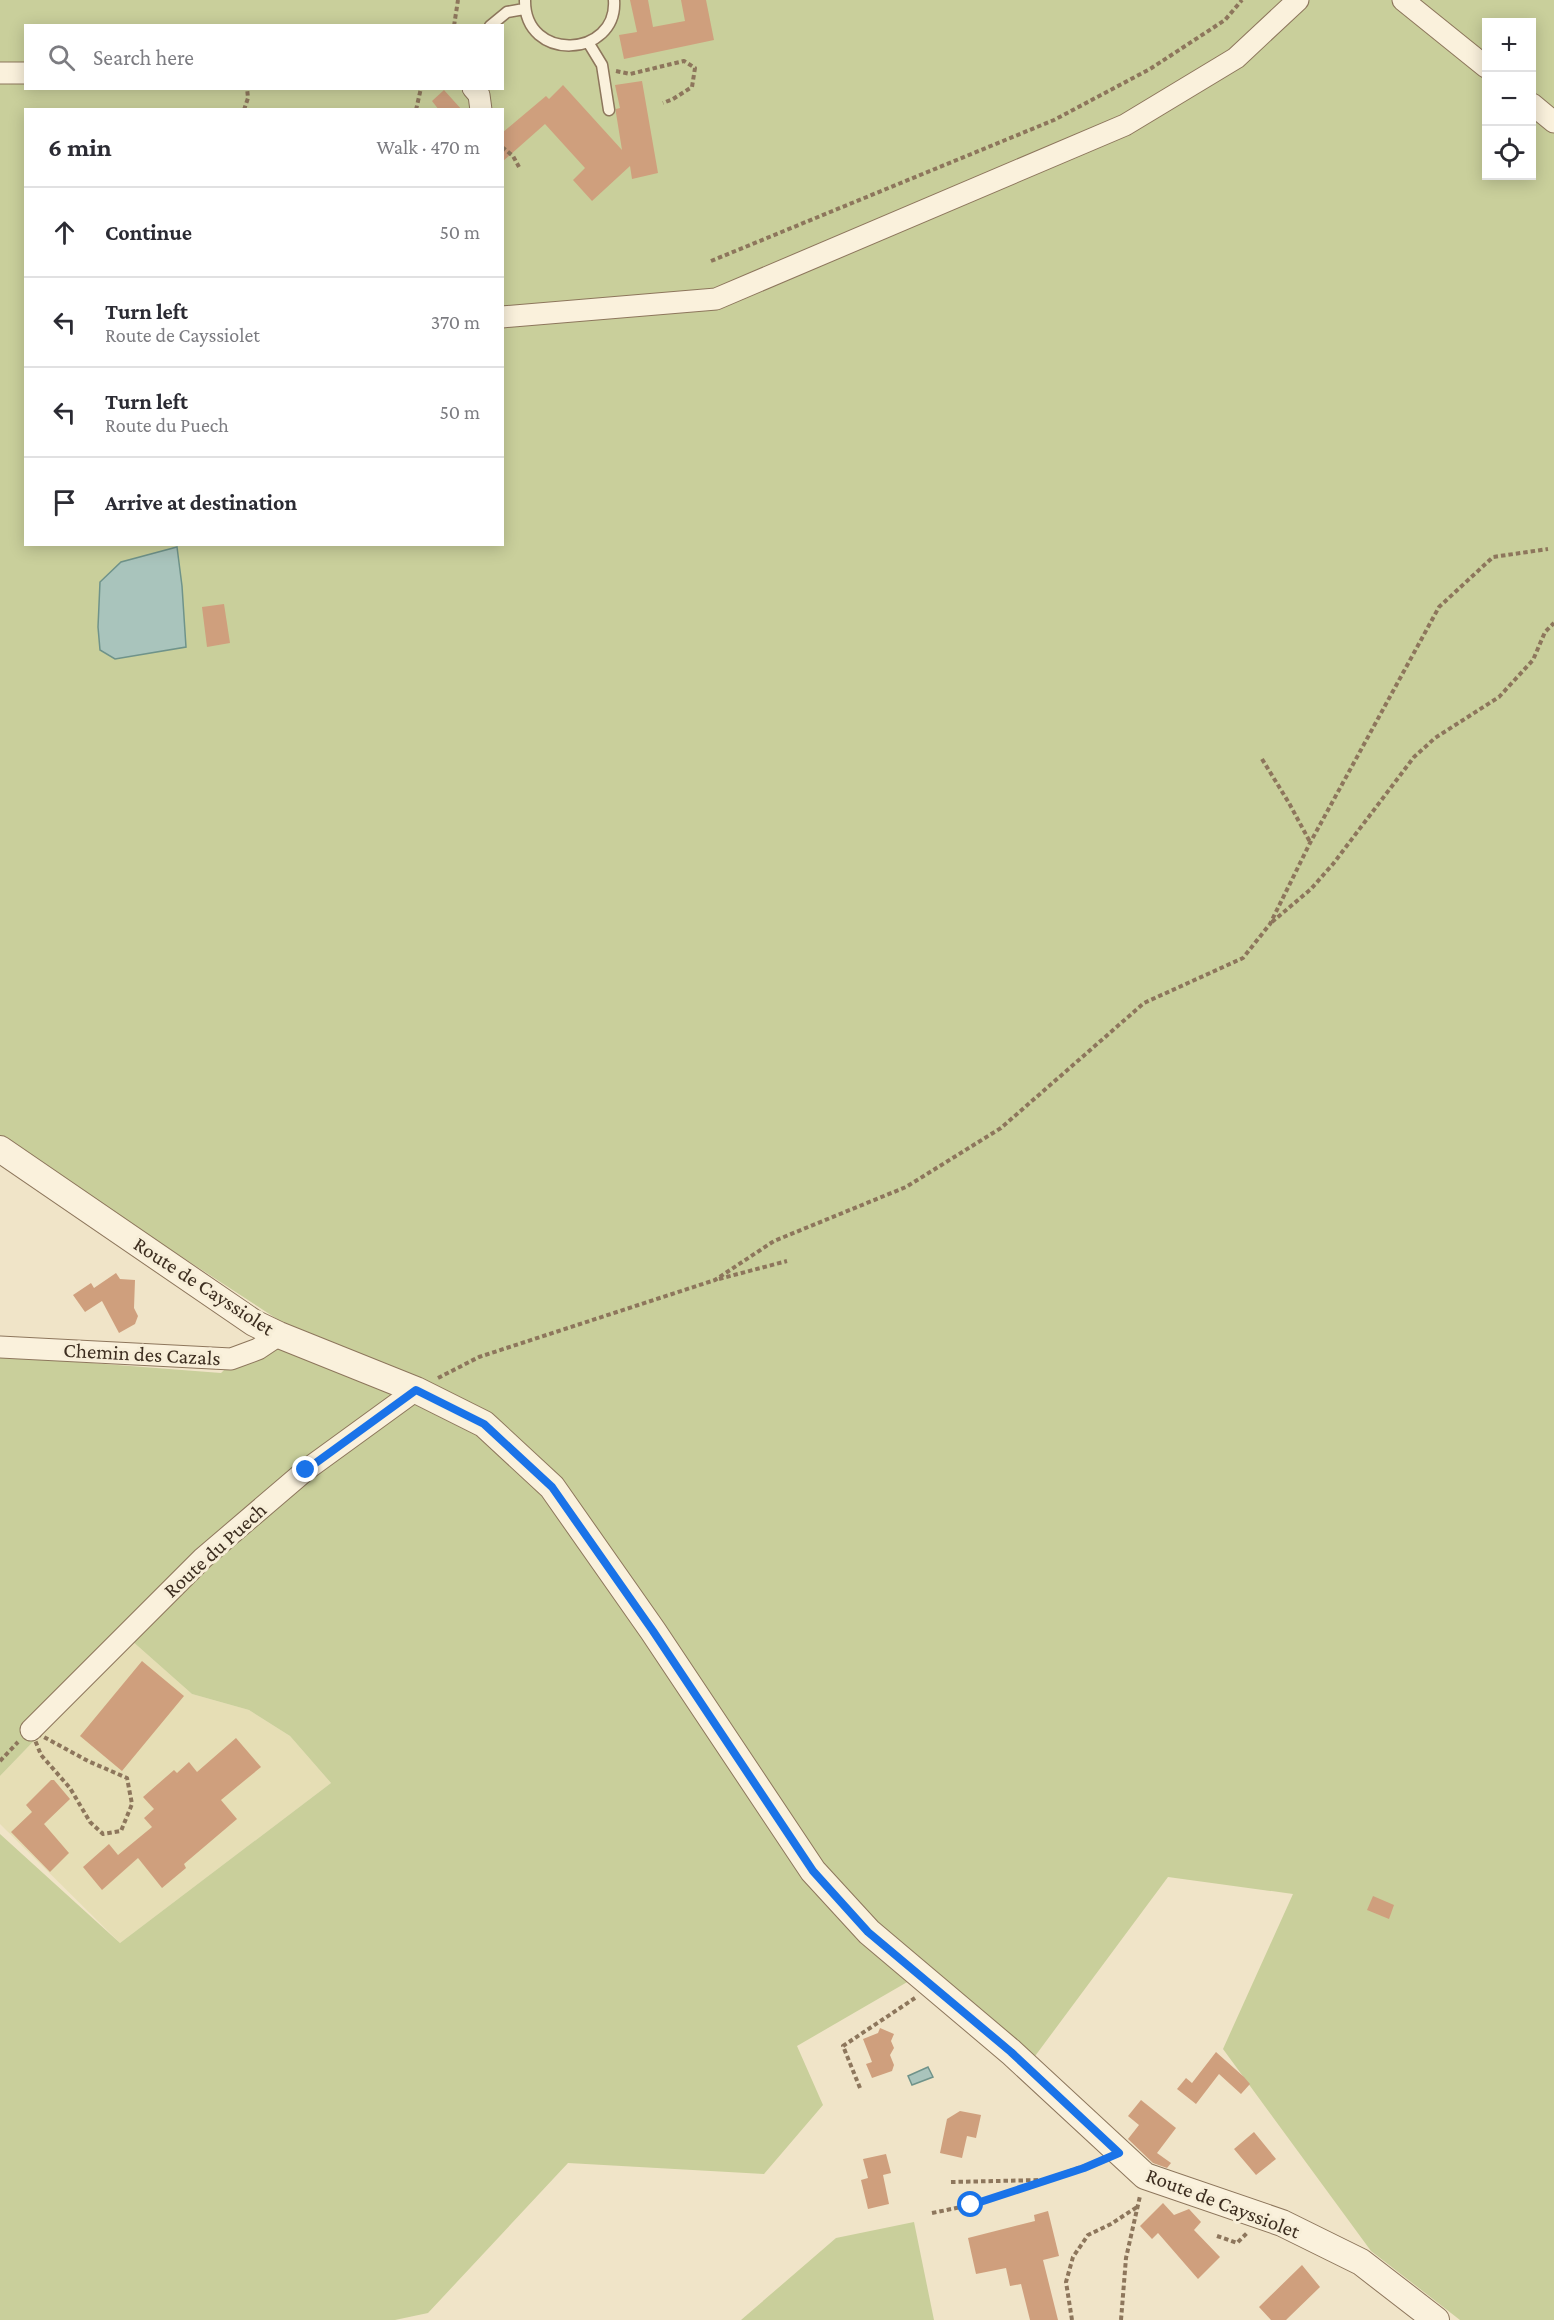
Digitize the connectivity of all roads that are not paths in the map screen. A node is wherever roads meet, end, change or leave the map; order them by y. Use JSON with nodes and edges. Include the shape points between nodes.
{"nodes":[{"id":1,"x":614,"y":0,"type":"edge"},
{"id":2,"x":1298,"y":0,"type":"edge"},
{"id":3,"x":1403,"y":0,"type":"edge"},
{"id":4,"x":524,"y":4,"type":"edge"},
{"id":5,"x":492,"y":24,"type":"edge"},
{"id":6,"x":588,"y":42,"type":"junction"},
{"id":7,"x":1482,"y":64,"type":"edge"},
{"id":8,"x":0,"y":73,"type":"edge"},
{"id":9,"x":24,"y":73,"type":"edge"},
{"id":10,"x":475,"y":90,"type":"edge"},
{"id":11,"x":1536,"y":107,"type":"edge"},
{"id":12,"x":481,"y":108,"type":"edge"},
{"id":13,"x":609,"y":110,"type":"dead end"},
{"id":14,"x":1554,"y":122,"type":"edge"},
{"id":15,"x":504,"y":318,"type":"edge"},
{"id":16,"x":0,"y":1149,"type":"edge"},
{"id":17,"x":279,"y":1335,"type":"junction"},
{"id":18,"x":0,"y":1347,"type":"edge"},
{"id":19,"x":416,"y":1390,"type":"junction"},
{"id":20,"x":31,"y":1730,"type":"road end"},
{"id":21,"x":1436,"y":2320,"type":"edge"}],
"edges":[{"from":1,"to":6,"type":"lane","via":[[610,20]]},
{"from":2,"to":15,"type":"street","via":[[1236,58],[1125,125],[716,299]]},
{"from":3,"to":7,"type":"street"},
{"from":4,"to":5,"type":"lane"},
{"from":4,"to":6,"type":"lane","via":[[529,22],[548,41],[561,46]]},
{"from":6,"to":13,"type":"lane","via":[[602,65]]},
{"from":8,"to":9,"type":"street"},
{"from":10,"to":12,"type":"street"},
{"from":11,"to":14,"type":"street"},
{"from":16,"to":17,"type":"street","name":"Route de Cayssiolet","via":[[254,1323]]},
{"from":17,"to":18,"type":"street","name":"Chemin des Cazals","via":[[258,1349],[231,1359]]},
{"from":17,"to":19,"type":"street","name":"Route de Cayssiolet"},
{"from":19,"to":20,"type":"street","name":"Route du Puech","via":[[306,1470],[203,1558]]},
{"from":19,"to":21,"type":"street","name":"Route de Cayssiolet","via":[[484,1424],[552,1487],[813,1871],[868,1932],[1011,2052],[1145,2176],[1282,2223],[1351,2257]]}]}
